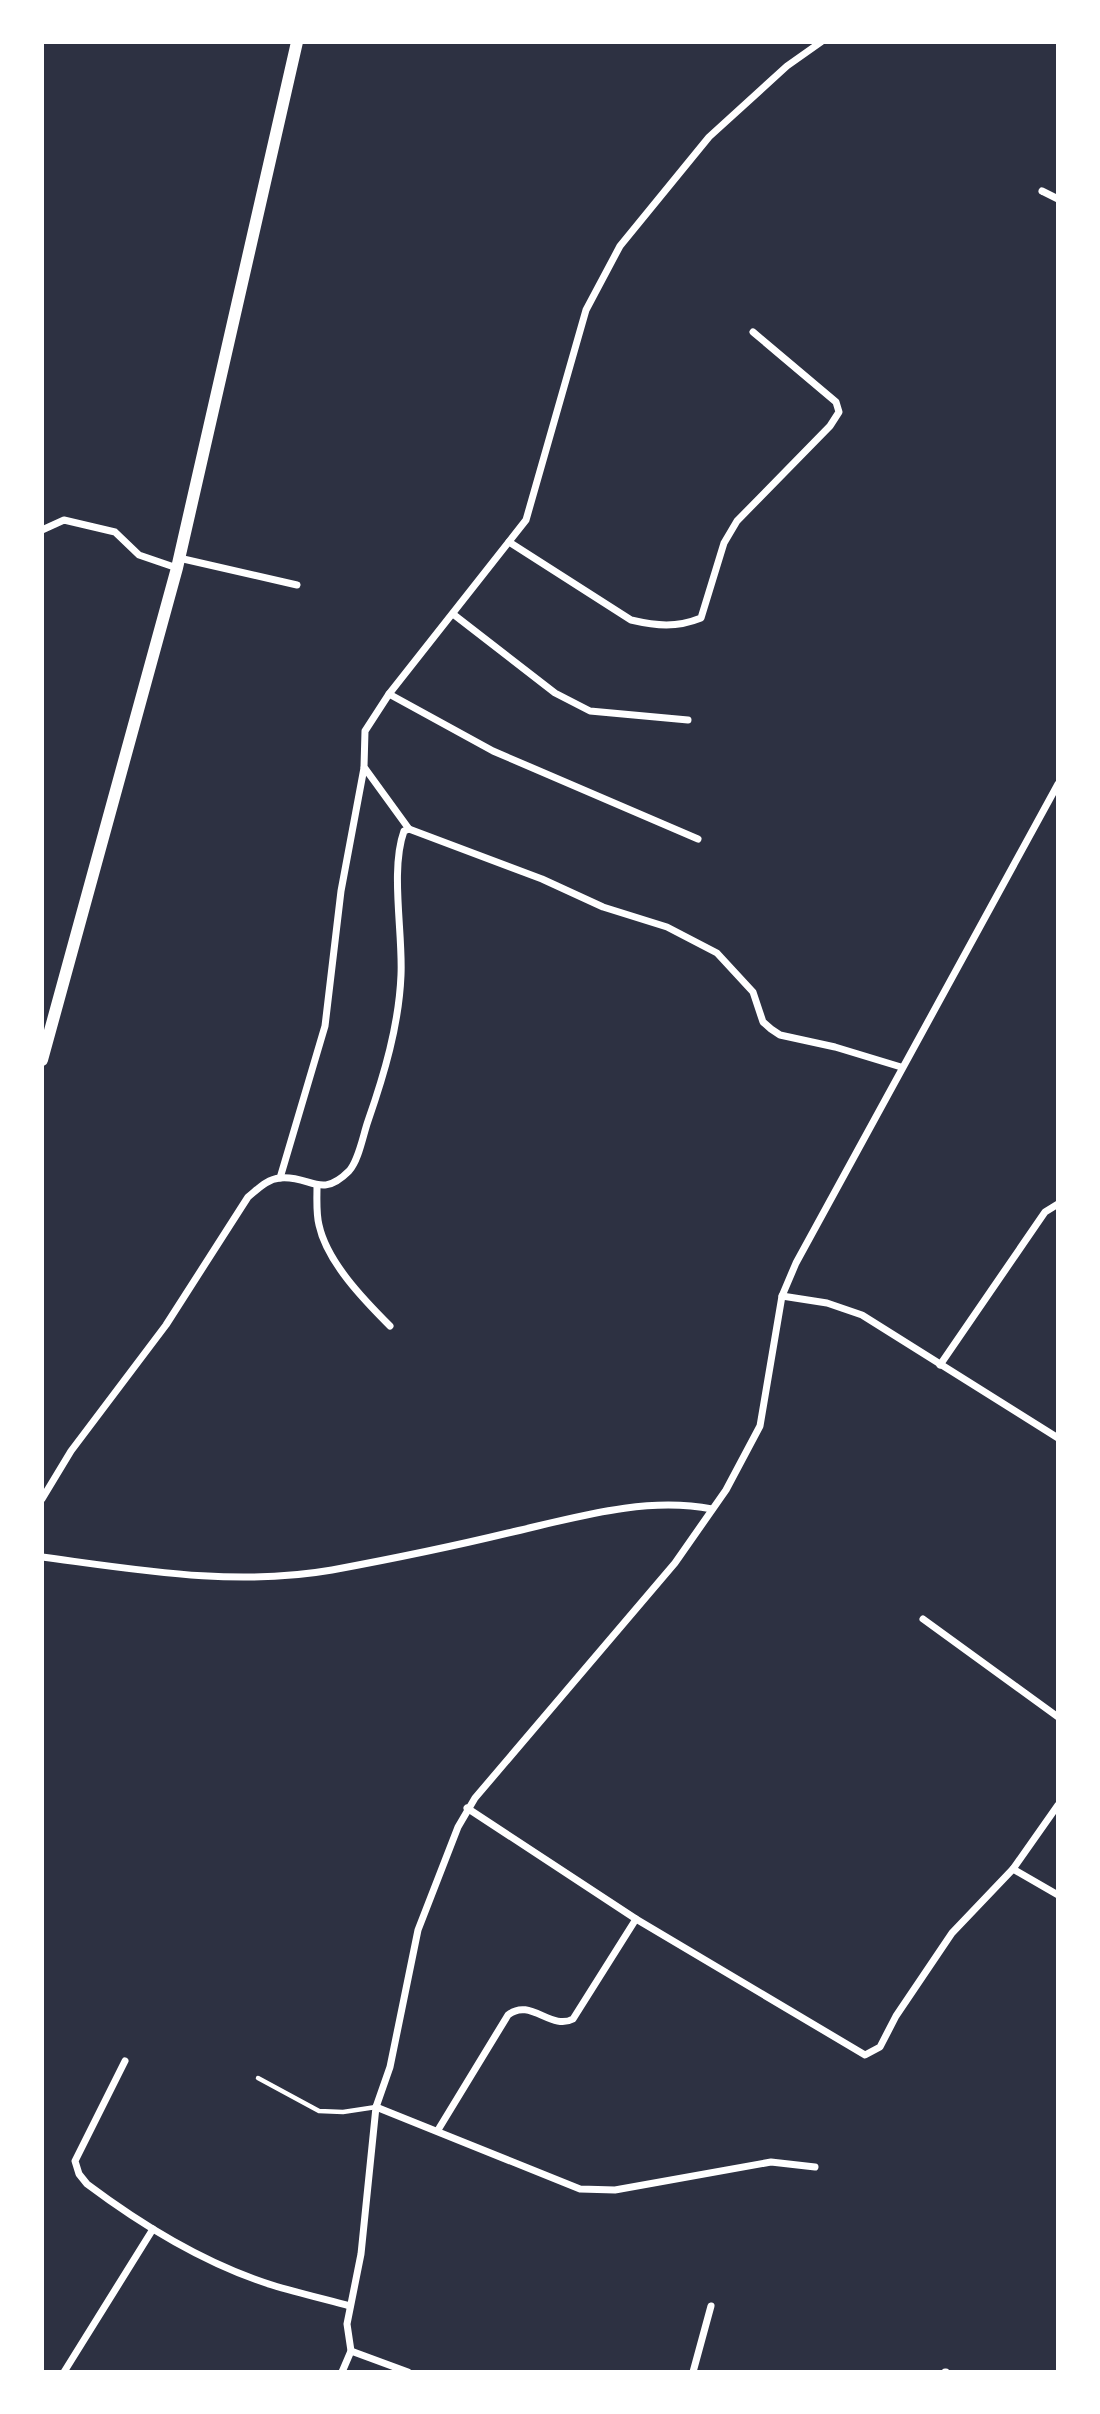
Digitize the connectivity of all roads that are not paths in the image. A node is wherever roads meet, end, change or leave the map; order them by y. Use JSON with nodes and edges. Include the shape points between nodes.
{"nodes":[{"id":1,"x":297,"y":42,"type":"edge"},
{"id":2,"x":821,"y":42,"type":"edge"},
{"id":3,"x":1042,"y":191,"type":"dead end"},
{"id":4,"x":1058,"y":199,"type":"edge"},
{"id":5,"x":753,"y":332,"type":"dead end"},
{"id":6,"x":42,"y":530,"type":"edge"},
{"id":7,"x":509,"y":542,"type":"junction"},
{"id":8,"x":178,"y":563,"type":"junction"},
{"id":9,"x":297,"y":585,"type":"dead end"},
{"id":10,"x":453,"y":614,"type":"junction"},
{"id":11,"x":389,"y":694,"type":"junction"},
{"id":12,"x":688,"y":720,"type":"dead end"},
{"id":13,"x":364,"y":767,"type":"junction"},
{"id":14,"x":1058,"y":784,"type":"edge"},
{"id":15,"x":409,"y":829,"type":"junction"},
{"id":16,"x":698,"y":839,"type":"dead end"},
{"id":17,"x":45,"y":1035,"type":"edge"},
{"id":18,"x":42,"y":1060,"type":"edge"},
{"id":19,"x":901,"y":1068,"type":"junction"},
{"id":20,"x":280,"y":1178,"type":"junction"},
{"id":21,"x":317,"y":1186,"type":"junction"},
{"id":22,"x":1058,"y":1203,"type":"edge"},
{"id":23,"x":782,"y":1296,"type":"junction"},
{"id":24,"x":390,"y":1326,"type":"dead end"},
{"id":25,"x":940,"y":1365,"type":"junction"},
{"id":26,"x":1058,"y":1438,"type":"edge"},
{"id":27,"x":42,"y":1499,"type":"edge"},
{"id":28,"x":712,"y":1509,"type":"junction"},
{"id":29,"x":42,"y":1557,"type":"edge"},
{"id":30,"x":923,"y":1619,"type":"dead end"},
{"id":31,"x":1058,"y":1717,"type":"edge"},
{"id":32,"x":1058,"y":1805,"type":"edge"},
{"id":33,"x":467,"y":1808,"type":"junction"},
{"id":34,"x":1013,"y":1870,"type":"junction"},
{"id":35,"x":1058,"y":1895,"type":"edge"},
{"id":36,"x":636,"y":1919,"type":"junction"},
{"id":37,"x":125,"y":2061,"type":"dead end"},
{"id":38,"x":258,"y":2078,"type":"dead end"},
{"id":39,"x":376,"y":2107,"type":"junction"},
{"id":40,"x":438,"y":2130,"type":"junction"},
{"id":41,"x":815,"y":2167,"type":"dead end"},
{"id":42,"x":153,"y":2229,"type":"junction"},
{"id":43,"x":351,"y":2306,"type":"junction"},
{"id":44,"x":711,"y":2306,"type":"dead end"},
{"id":45,"x":351,"y":2351,"type":"junction"},
{"id":46,"x":64,"y":2372,"type":"edge"},
{"id":47,"x":342,"y":2372,"type":"edge"},
{"id":48,"x":408,"y":2372,"type":"edge"},
{"id":49,"x":693,"y":2372,"type":"edge"}],
"edges":[{"from":1,"to":8,"type":"main road"},
{"from":2,"to":7,"type":"street","via":[[787,66],[709,137],[620,246],[586,310],[526,520]]},
{"from":3,"to":4,"type":"street"},
{"from":5,"to":7,"type":"street","via":[[836,402],[839,412],[737,521],[724,544],[701,618],[681,626],[631,620]]},
{"from":6,"to":8,"type":"street","via":[[64,520],[115,533],[139,555]]},
{"from":7,"to":10,"type":"street"},
{"from":8,"to":9,"type":"street"},
{"from":8,"to":17,"type":"main road"},
{"from":10,"to":11,"type":"street"},
{"from":10,"to":12,"type":"street","via":[[555,693],[590,711]]},
{"from":11,"to":13,"type":"street","via":[[365,731]]},
{"from":11,"to":16,"type":"street","via":[[493,751]]},
{"from":13,"to":15,"type":"street"},
{"from":13,"to":20,"type":"street","via":[[341,891],[325,1026]]},
{"from":14,"to":19,"type":"street"},
{"from":15,"to":19,"type":"street","via":[[542,879],[603,908],[667,928],[717,953],[753,992],[763,1021],[780,1035]]},
{"from":15,"to":21,"type":"street","via":[[402,837],[401,975],[390,1046],[351,1169],[332,1185]]},
{"from":17,"to":18,"type":"main road"},
{"from":19,"to":23,"type":"street"},
{"from":20,"to":21,"type":"street"},
{"from":20,"to":27,"type":"street","via":[[264,1183],[248,1197],[166,1325],[71,1451]]},
{"from":21,"to":24,"type":"street","via":[[319,1226],[335,1257],[354,1289]]},
{"from":22,"to":25,"type":"street","via":[[1045,1212]]},
{"from":23,"to":25,"type":"street","via":[[827,1303],[862,1315]]},
{"from":23,"to":28,"type":"street","via":[[760,1426]]},
{"from":25,"to":26,"type":"street"},
{"from":28,"to":29,"type":"street","via":[[673,1504],[607,1511],[331,1570],[247,1579]]},
{"from":28,"to":33,"type":"street","via":[[675,1563]]},
{"from":30,"to":31,"type":"street"},
{"from":32,"to":34,"type":"street"},
{"from":33,"to":36,"type":"street"},
{"from":33,"to":39,"type":"street","via":[[418,1930],[390,2067]]},
{"from":34,"to":35,"type":"street"},
{"from":34,"to":36,"type":"street","via":[[952,1933],[880,2046],[865,2055]]},
{"from":36,"to":40,"type":"street","via":[[573,2018],[559,2021],[523,2008],[508,2015]]},
{"from":37,"to":42,"type":"street","via":[[75,2161],[88,2184]]},
{"from":38,"to":39,"type":"lane","via":[[319,2110]]},
{"from":39,"to":40,"type":"street"},
{"from":39,"to":43,"type":"street"},
{"from":40,"to":41,"type":"street","via":[[580,2189],[615,2190],[771,2162]]},
{"from":42,"to":43,"type":"street","via":[[213,2262],[271,2285]]},
{"from":42,"to":46,"type":"street"},
{"from":43,"to":45,"type":"street","via":[[347,2325]]},
{"from":44,"to":49,"type":"street"},
{"from":45,"to":47,"type":"street"},
{"from":45,"to":48,"type":"street"}]}
